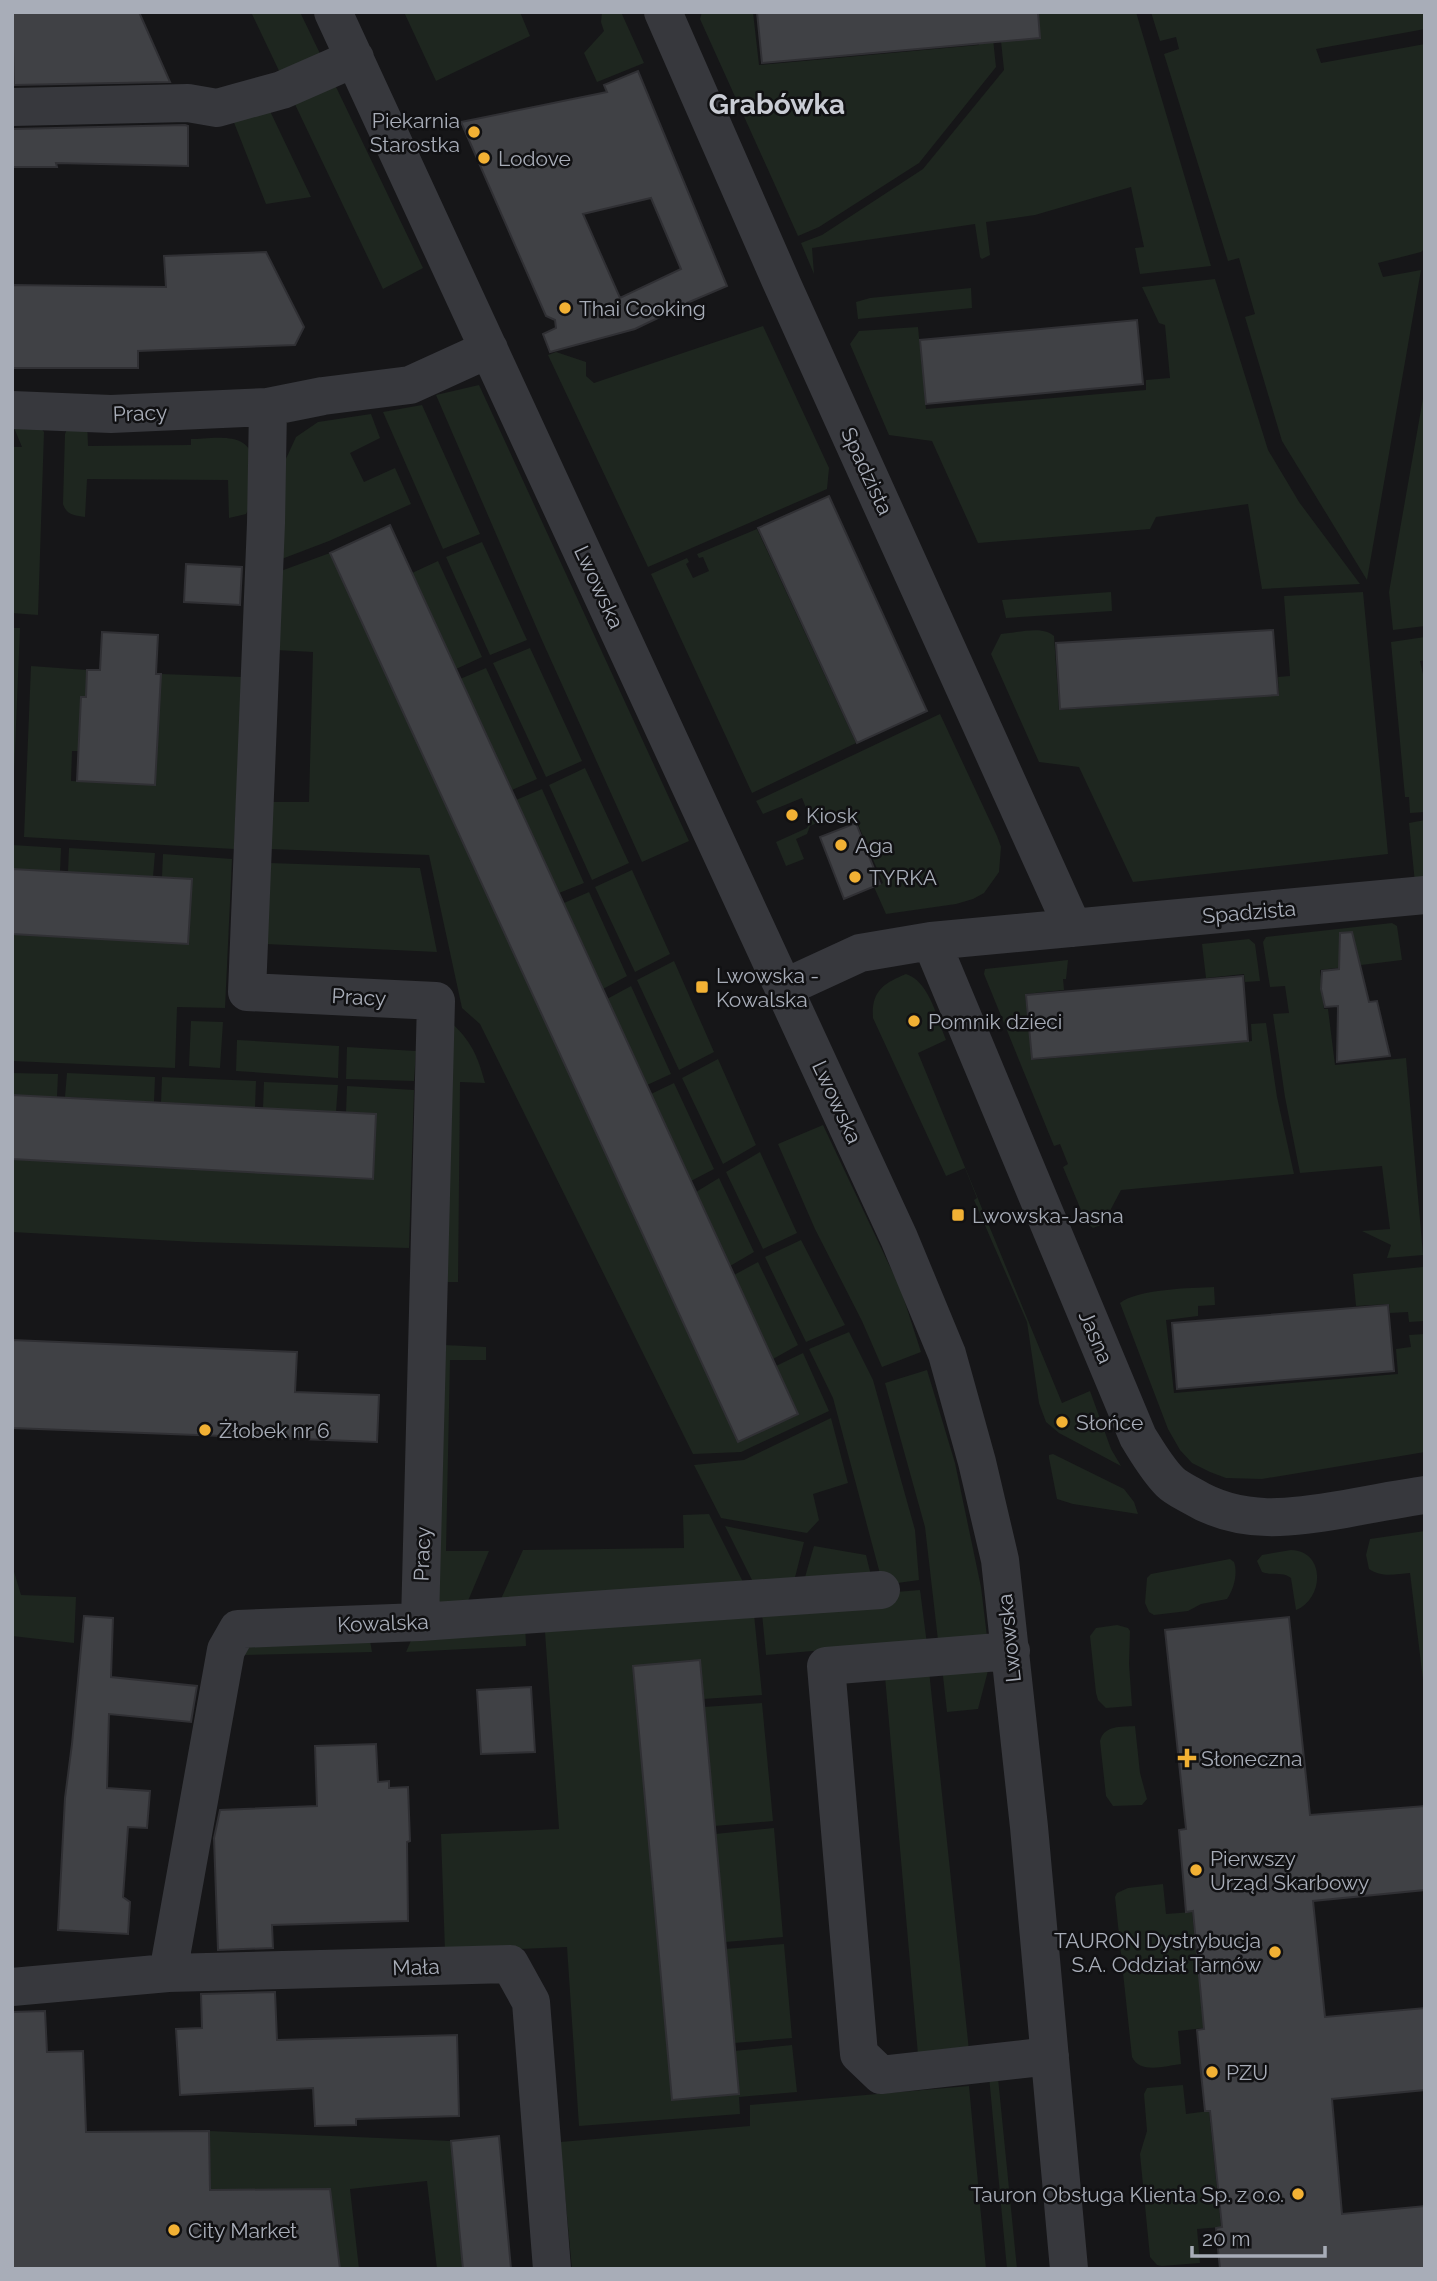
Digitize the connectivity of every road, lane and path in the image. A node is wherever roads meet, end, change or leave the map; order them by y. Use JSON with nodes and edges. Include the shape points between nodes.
{"nodes":[{"id":1,"x":333,"y":12,"type":"edge"},
{"id":2,"x":663,"y":12,"type":"edge"},
{"id":3,"x":355,"y":58,"type":"junction"},
{"id":4,"x":12,"y":107,"type":"edge"},
{"id":5,"x":489,"y":349,"type":"junction"},
{"id":6,"x":268,"y":407,"type":"junction"},
{"id":7,"x":12,"y":410,"type":"edge"},
{"id":8,"x":1425,"y":895,"type":"edge"},
{"id":9,"x":1073,"y":928,"type":"junction"},
{"id":10,"x":931,"y":941,"type":"junction"},
{"id":11,"x":784,"y":988,"type":"junction"},
{"id":12,"x":1425,"y":1494,"type":"edge"},
{"id":13,"x":881,"y":1590,"type":"dead end"},
{"id":14,"x":420,"y":1622,"type":"junction"},
{"id":15,"x":1011,"y":1651,"type":"junction"},
{"id":16,"x":168,"y":1973,"type":"junction"},
{"id":17,"x":12,"y":1987,"type":"edge"},
{"id":18,"x":1050,"y":2056,"type":"junction"},
{"id":19,"x":552,"y":2269,"type":"edge"},
{"id":20,"x":1069,"y":2269,"type":"edge"}],
"edges":[{"from":1,"to":3,"type":"street","name":"Lwowska"},
{"from":2,"to":9,"type":"street","name":"Spadzista"},
{"from":3,"to":4,"type":"street","via":[[282,90],[217,108],[188,103]]},
{"from":3,"to":5,"type":"street","name":"Lwowska"},
{"from":5,"to":6,"type":"street","name":"Pracy","via":[[410,385]]},
{"from":5,"to":11,"type":"street","name":"Lwowska"},
{"from":6,"to":7,"type":"street","name":"Pracy","via":[[111,414]]},
{"from":6,"to":14,"type":"street","name":"Pracy","via":[[247,992],[436,1002]]},
{"from":8,"to":9,"type":"street","name":"Spadzista"},
{"from":9,"to":10,"type":"street","name":"Spadzista"},
{"from":10,"to":11,"type":"street","name":"Spadzista","via":[[860,953]]},
{"from":10,"to":12,"type":"street","name":"Jasna","via":[[1138,1437],[1154,1464],[1171,1483],[1204,1503],[1249,1517],[1302,1516]]},
{"from":11,"to":15,"type":"street","name":"Lwowska","via":[[947,1354],[1000,1560]]},
{"from":13,"to":14,"type":"street","name":"Kowalska"},
{"from":14,"to":16,"type":"street","name":"Kowalska","via":[[238,1629],[226,1650]]},
{"from":15,"to":18,"type":"street","name":"Lwowska"},
{"from":15,"to":18,"type":"street","via":[[826,1666],[859,2054],[881,2075]]},
{"from":16,"to":17,"type":"street","name":"Mała"},
{"from":16,"to":19,"type":"street","name":"Mała","via":[[510,1964],[531,2002]]},
{"from":18,"to":20,"type":"street","name":"Lwowska"}]}
